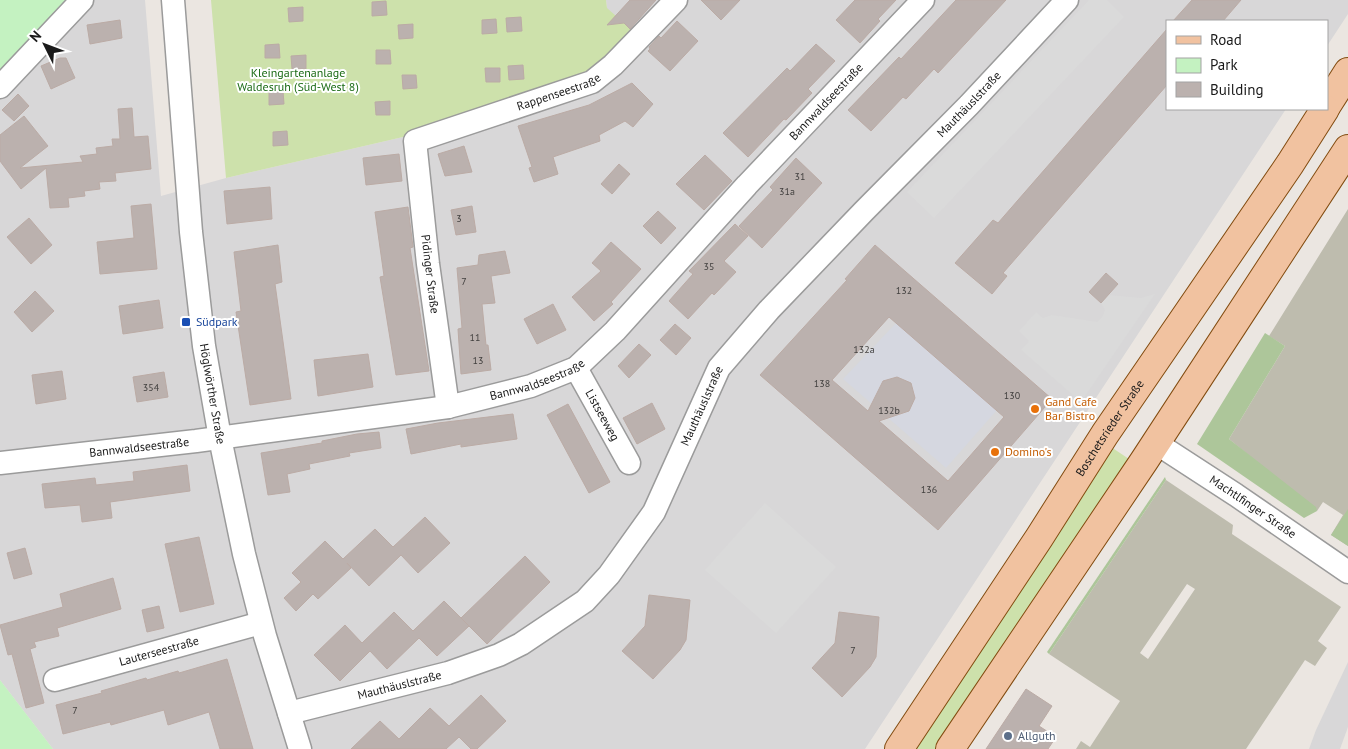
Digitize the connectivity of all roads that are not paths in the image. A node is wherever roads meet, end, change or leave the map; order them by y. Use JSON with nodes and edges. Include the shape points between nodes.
{"nodes":[{"id":1,"x":82,"y":0,"type":"edge"},
{"id":2,"x":173,"y":0,"type":"edge"},
{"id":3,"x":676,"y":0,"type":"edge"},
{"id":4,"x":922,"y":0,"type":"edge"},
{"id":5,"x":1067,"y":0,"type":"edge"},
{"id":6,"x":1347,"y":73,"type":"edge"},
{"id":7,"x":0,"y":87,"type":"edge"},
{"id":8,"x":1328,"y":103,"type":"edge"},
{"id":9,"x":1324,"y":110,"type":"edge"},
{"id":10,"x":415,"y":141,"type":"joint"},
{"id":11,"x":1348,"y":149,"type":"edge"},
{"id":12,"x":576,"y":368,"type":"junction"},
{"id":13,"x":448,"y":407,"type":"junction"},
{"id":14,"x":220,"y":438,"type":"junction"},
{"id":15,"x":1156,"y":443,"type":"junction"},
{"id":16,"x":0,"y":463,"type":"edge"},
{"id":17,"x":630,"y":463,"type":"dead end"},
{"id":18,"x":1348,"y":572,"type":"edge"},
{"id":19,"x":261,"y":624,"type":"junction"},
{"id":20,"x":55,"y":680,"type":"dead end"},
{"id":21,"x":289,"y":713,"type":"junction"},
{"id":22,"x":300,"y":749,"type":"edge"},
{"id":23,"x":899,"y":749,"type":"edge"},
{"id":24,"x":950,"y":749,"type":"edge"}],
"edges":[{"from":1,"to":7,"type":"street"},
{"from":2,"to":14,"type":"street","name":"Höglwörther Straße","via":[[192,242],[204,346]]},
{"from":3,"to":10,"type":"street","name":"Rappenseestraße","via":[[614,65],[592,82]]},
{"from":4,"to":12,"type":"street","name":"Bannwaldseestraße","via":[[747,185],[616,331]]},
{"from":5,"to":21,"type":"street","name":"Mauthäuslstraße","via":[[969,106],[769,310],[719,368],[654,512],[610,575],[585,601],[499,656],[448,673]]},
{"from":6,"to":8,"type":"main road"},
{"from":9,"to":23,"type":"main road","name":"Boschetsrieder Straße","via":[[1105,434]]},
{"from":10,"to":13,"type":"street","name":"Pidinger Straße"},
{"from":11,"to":15,"type":"main road"},
{"from":12,"to":13,"type":"street","name":"Bannwaldseestraße","via":[[531,386]]},
{"from":12,"to":17,"type":"street","name":"Listseeweg"},
{"from":13,"to":14,"type":"street","name":"Bannwaldseestraße"},
{"from":14,"to":16,"type":"street","name":"Bannwaldseestraße"},
{"from":14,"to":19,"type":"street","name":"Höglwörther Straße"},
{"from":15,"to":18,"type":"street","name":"Machtlfinger Straße"},
{"from":15,"to":24,"type":"main road"},
{"from":19,"to":20,"type":"street","name":"Lauterseestraße"},
{"from":19,"to":21,"type":"street","name":"Höglwörther Straße"},
{"from":21,"to":22,"type":"street","name":"Höglwörther Straße"}]}
